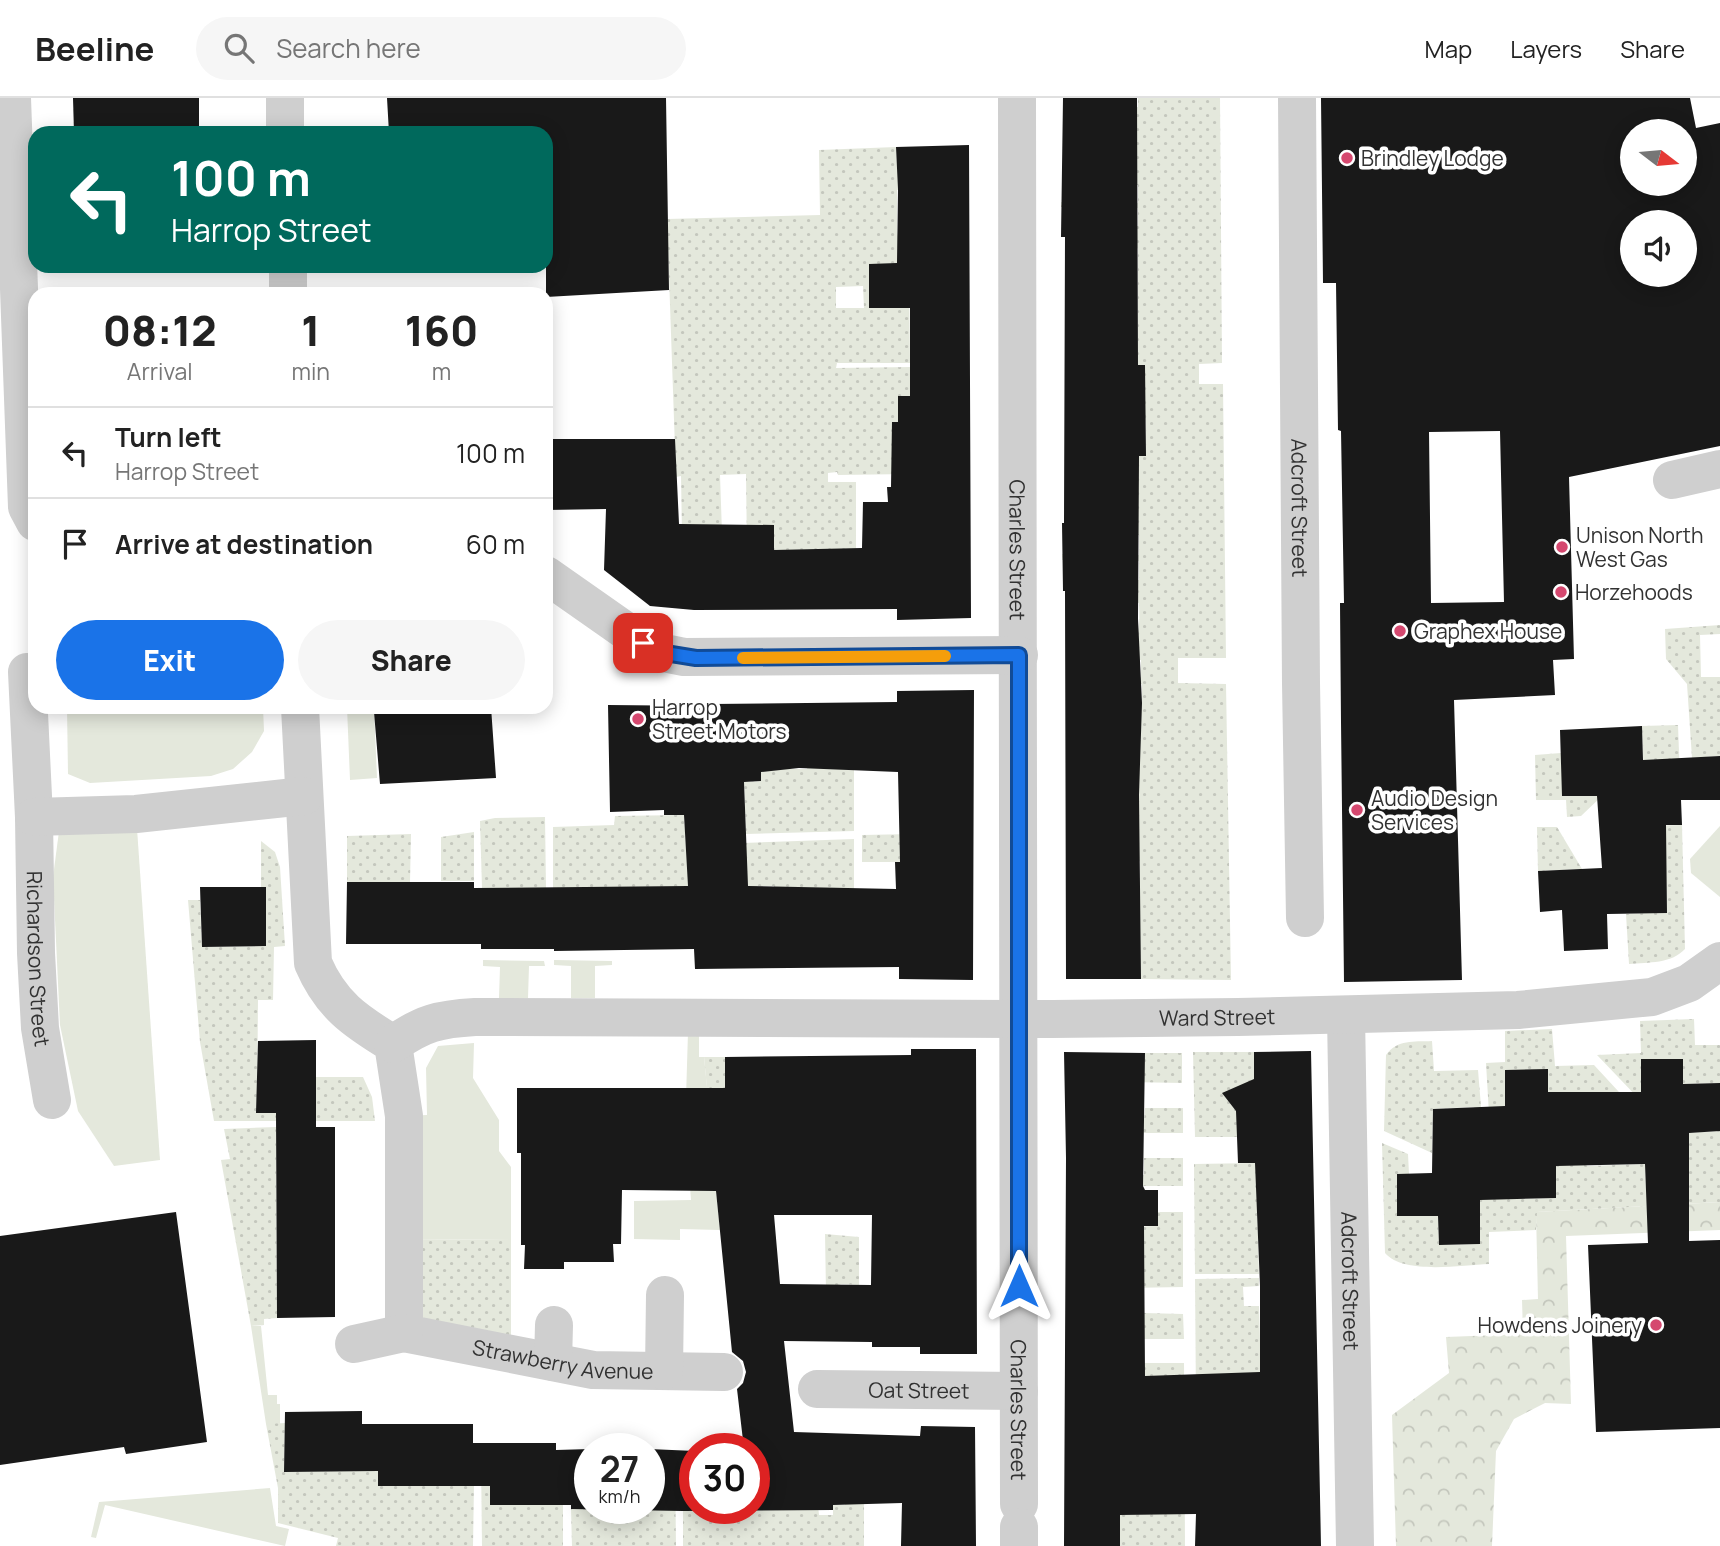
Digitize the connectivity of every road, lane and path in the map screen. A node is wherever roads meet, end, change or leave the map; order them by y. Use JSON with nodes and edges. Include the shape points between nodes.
{"nodes":[{"id":1,"x":12,"y":98,"type":"edge"},
{"id":2,"x":285,"y":98,"type":"edge"},
{"id":3,"x":1017,"y":98,"type":"edge"},
{"id":4,"x":1297,"y":98,"type":"edge"},
{"id":5,"x":285,"y":126,"type":"edge"},
{"id":6,"x":1720,"y":469,"type":"edge"},
{"id":7,"x":1672,"y":480,"type":"dead end"},
{"id":8,"x":28,"y":509,"type":"edge"},
{"id":9,"x":553,"y":580,"type":"edge"},
{"id":10,"x":1019,"y":655,"type":"junction"},
{"id":11,"x":27,"y":672,"type":"dead end"},
{"id":12,"x":28,"y":693,"type":"edge"},
{"id":13,"x":29,"y":714,"type":"edge"},
{"id":14,"x":300,"y":714,"type":"edge"},
{"id":15,"x":304,"y":796,"type":"junction"},
{"id":16,"x":34,"y":817,"type":"junction"},
{"id":17,"x":1305,"y":918,"type":"dead end"},
{"id":18,"x":1720,"y":961,"type":"edge"},
{"id":19,"x":1346,"y":1015,"type":"junction"},
{"id":20,"x":1019,"y":1018,"type":"junction"},
{"id":21,"x":393,"y":1044,"type":"junction"},
{"id":22,"x":52,"y":1100,"type":"dead end"},
{"id":23,"x":665,"y":1295,"type":"dead end"},
{"id":24,"x":554,"y":1325,"type":"dead end"},
{"id":25,"x":404,"y":1333,"type":"junction"},
{"id":26,"x":354,"y":1344,"type":"dead end"},
{"id":27,"x":553,"y":1362,"type":"junction"},
{"id":28,"x":664,"y":1371,"type":"junction"},
{"id":29,"x":724,"y":1372,"type":"dead end"},
{"id":30,"x":817,"y":1389,"type":"dead end"},
{"id":31,"x":1019,"y":1391,"type":"junction"},
{"id":32,"x":1019,"y":1526,"type":"edge"},
{"id":33,"x":1356,"y":1546,"type":"edge"}],
"edges":[{"from":1,"to":8,"type":"street"},
{"from":2,"to":5,"type":"street"},
{"from":3,"to":10,"type":"street","name":"Charles Street"},
{"from":4,"to":17,"type":"street","name":"Adcroft Street"},
{"from":6,"to":7,"type":"street"},
{"from":9,"to":10,"type":"street","via":[[643,643],[684,657]]},
{"from":10,"to":20,"type":"street","name":"Charles Street"},
{"from":11,"to":12,"type":"street","name":"Richardson Street"},
{"from":13,"to":16,"type":"street","name":"Richardson Street"},
{"from":14,"to":15,"type":"street"},
{"from":15,"to":16,"type":"street","via":[[136,814]]},
{"from":15,"to":21,"type":"street","via":[[313,962],[344,1010]]},
{"from":16,"to":22,"type":"street","name":"Richardson Street","via":[[40,1028]]},
{"from":18,"to":19,"type":"street","name":"Ward Street","via":[[1689,984],[1652,997],[1518,1010]]},
{"from":19,"to":20,"type":"street","name":"Ward Street"},
{"from":19,"to":33,"type":"street","name":"Adcroft Street"},
{"from":20,"to":21,"type":"street","name":"Ward Street","via":[[452,1018],[434,1021]]},
{"from":20,"to":31,"type":"street","name":"Charles Street"},
{"from":21,"to":25,"type":"street","via":[[405,1123]]},
{"from":23,"to":28,"type":"street"},
{"from":24,"to":27,"type":"street"},
{"from":25,"to":26,"type":"street","name":"Strawberry Avenue"},
{"from":25,"to":27,"type":"street","name":"Strawberry Avenue"},
{"from":27,"to":28,"type":"street","name":"Strawberry Avenue","via":[[593,1370]]},
{"from":28,"to":29,"type":"street","name":"Strawberry Avenue"},
{"from":30,"to":31,"type":"street","name":"Oat Street"},
{"from":31,"to":32,"type":"street","name":"Charles Street"}]}
